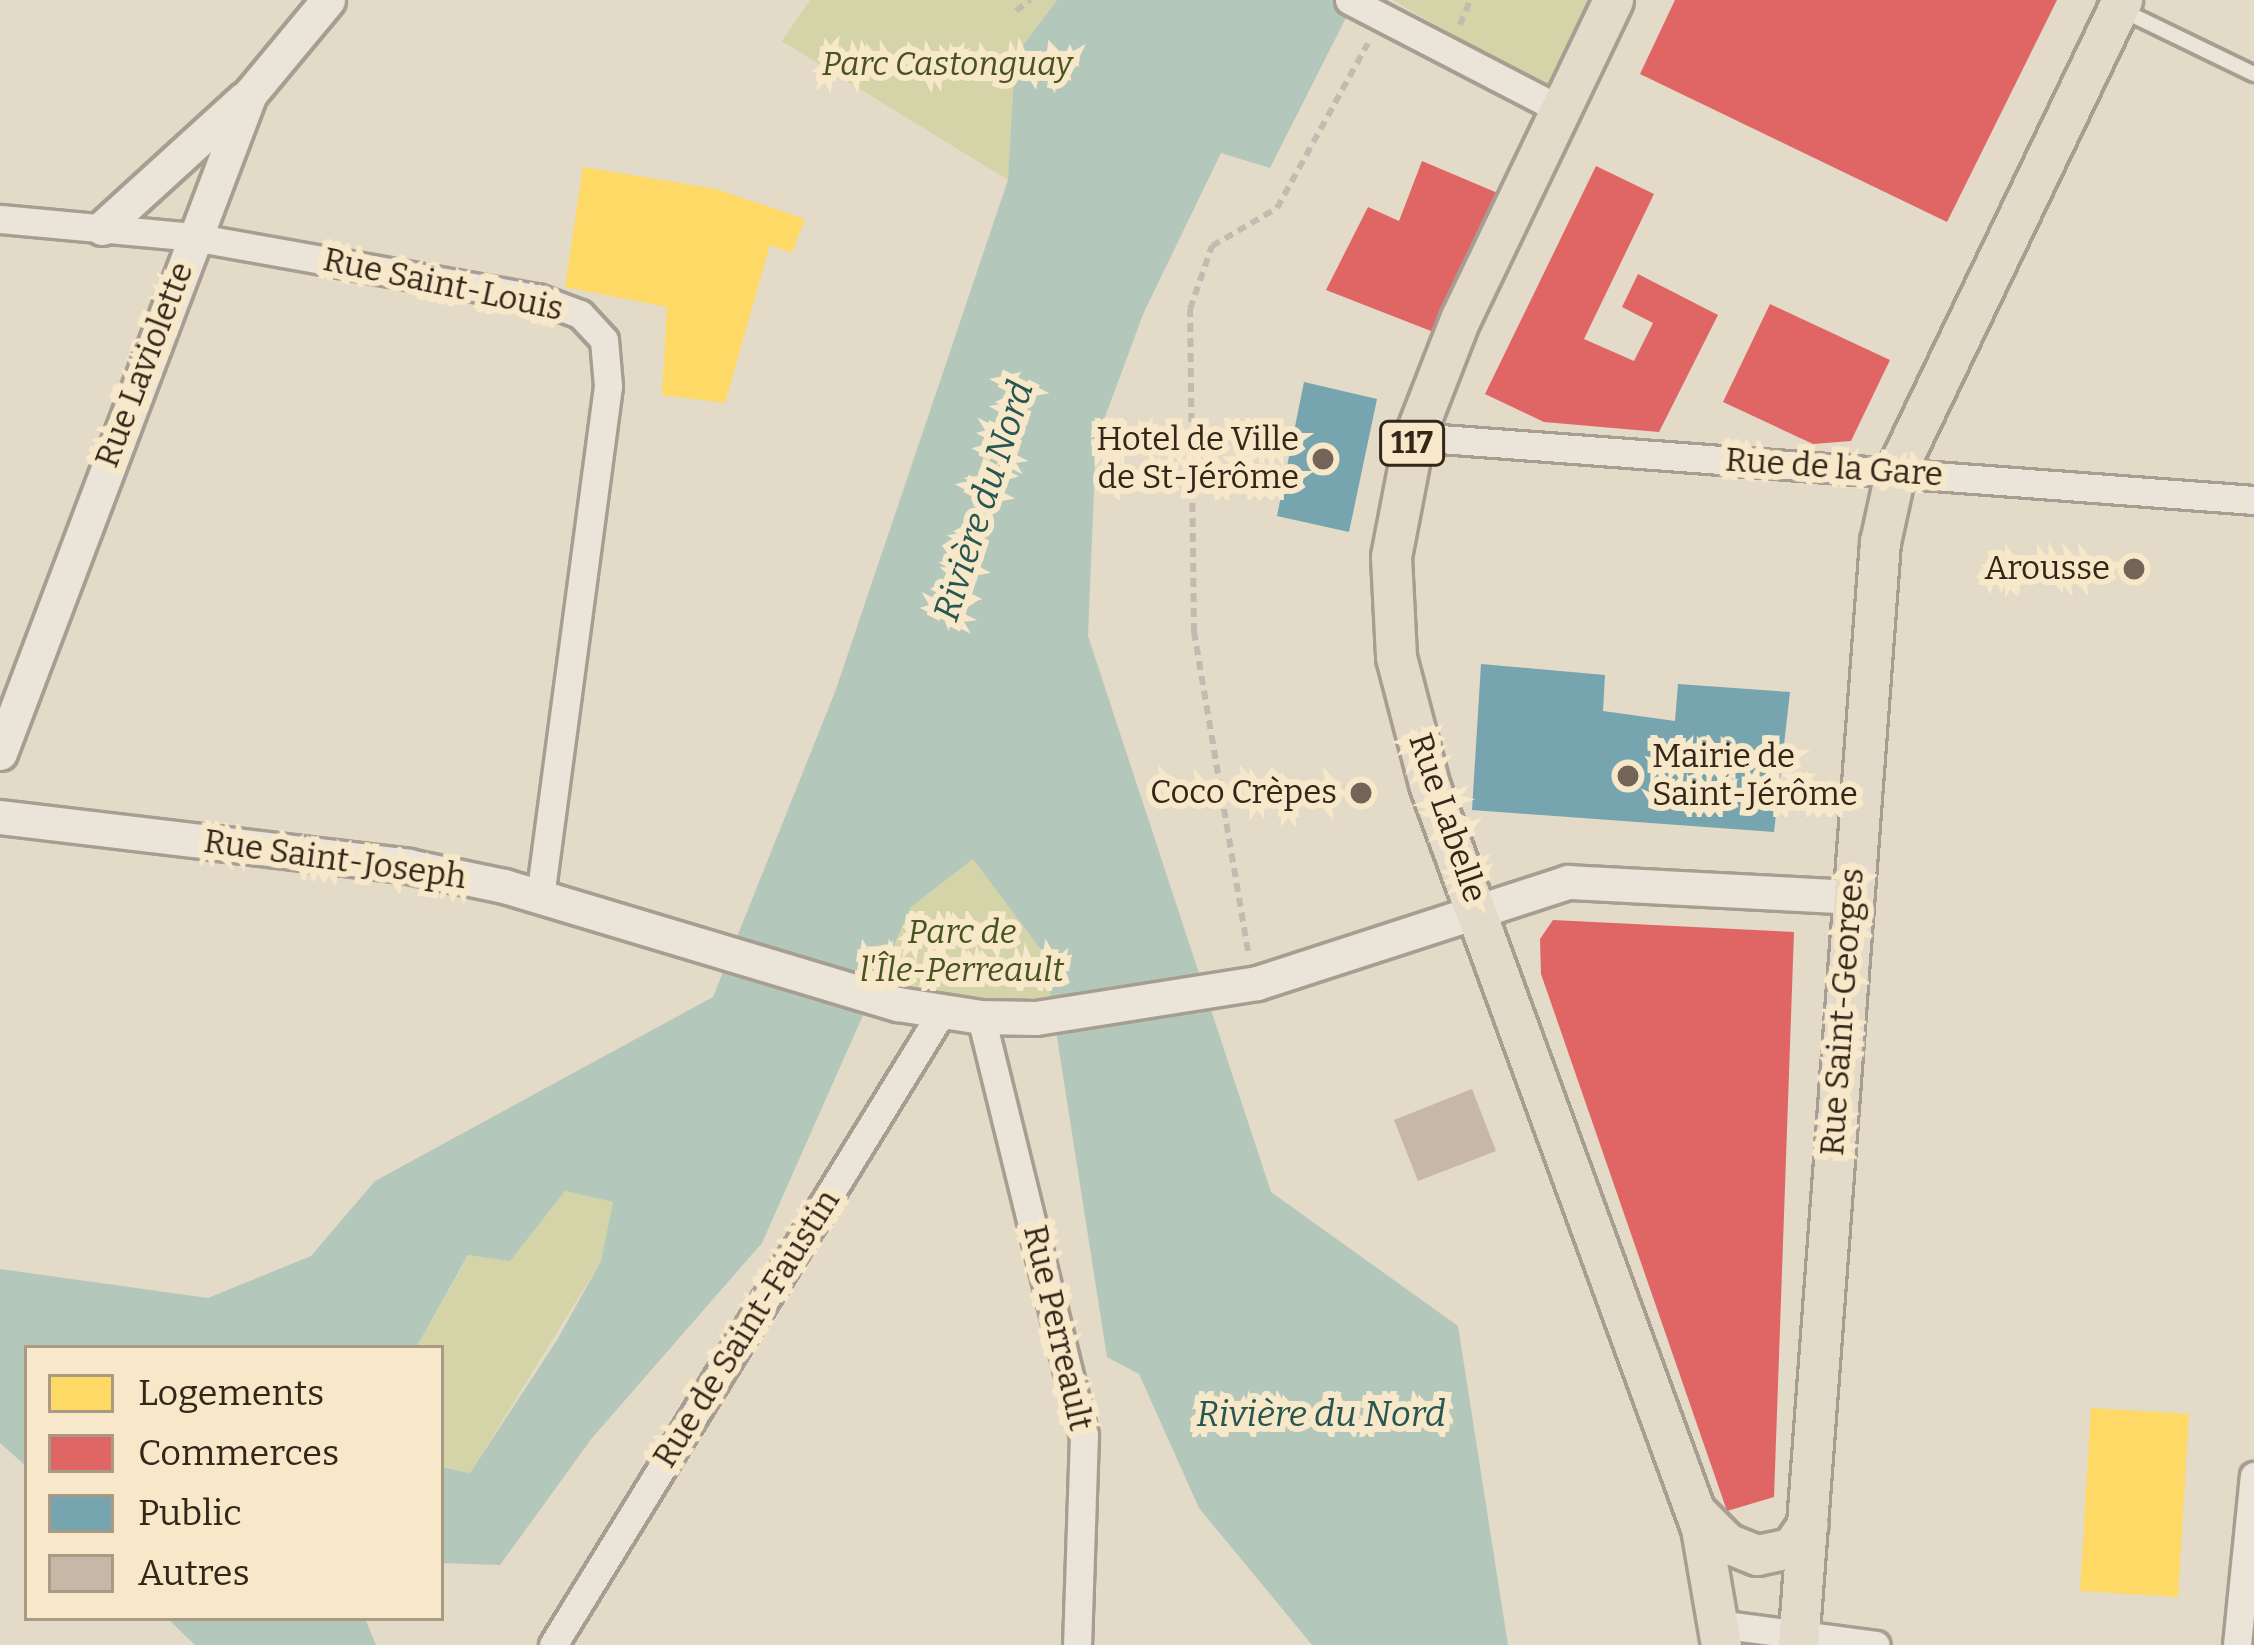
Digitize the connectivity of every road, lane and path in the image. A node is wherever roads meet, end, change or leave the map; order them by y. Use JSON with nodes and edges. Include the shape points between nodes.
{"nodes":[{"id":1,"x":328,"y":0,"type":"edge"},
{"id":2,"x":1030,"y":0,"type":"edge"},
{"id":3,"x":1613,"y":0,"type":"edge"},
{"id":4,"x":2120,"y":4,"type":"edge"},
{"id":5,"x":1016,"y":11,"type":"dead end"},
{"id":6,"x":1366,"y":11,"type":"edge"},
{"id":7,"x":2254,"y":74,"type":"edge"},
{"id":8,"x":250,"y":94,"type":"junction"},
{"id":9,"x":1561,"y":110,"type":"junction"},
{"id":10,"x":0,"y":219,"type":"edge"},
{"id":11,"x":102,"y":229,"type":"junction"},
{"id":12,"x":193,"y":237,"type":"junction"},
{"id":13,"x":1414,"y":436,"type":"junction"},
{"id":14,"x":1895,"y":473,"type":"junction"},
{"id":15,"x":2254,"y":500,"type":"edge"},
{"id":16,"x":0,"y":753,"type":"edge"},
{"id":17,"x":0,"y":817,"type":"edge"},
{"id":18,"x":540,"y":897,"type":"junction"},
{"id":19,"x":1850,"y":897,"type":"junction"},
{"id":20,"x":1480,"y":914,"type":"junction"},
{"id":21,"x":1240,"y":925,"type":"dead end"},
{"id":22,"x":940,"y":1013,"type":"junction"},
{"id":23,"x":981,"y":1017,"type":"junction"},
{"id":24,"x":2254,"y":1476,"type":"edge"},
{"id":25,"x":1695,"y":1511,"type":"junction"},
{"id":26,"x":1808,"y":1524,"type":"junction"},
{"id":27,"x":1719,"y":1635,"type":"edge"},
{"id":28,"x":1799,"y":1640,"type":"edge"},
{"id":29,"x":553,"y":1645,"type":"edge"},
{"id":30,"x":1077,"y":1645,"type":"edge"},
{"id":31,"x":1876,"y":1645,"type":"edge"},
{"id":32,"x":2236,"y":1645,"type":"edge"}],
"edges":[{"from":1,"to":8,"type":"street","name":"Rue Laviolette"},
{"from":2,"to":5,"type":"path"},
{"from":3,"to":9,"type":"main road","name":"Rue Labelle","number":"117"},
{"from":4,"to":7,"type":"lane"},
{"from":4,"to":14,"type":"main road","name":"Rue Saint-Georges"},
{"from":6,"to":9,"type":"street"},
{"from":6,"to":21,"type":"path","via":[[1277,208],[1212,246],[1190,310],[1194,632]]},
{"from":8,"to":11,"type":"street"},
{"from":8,"to":12,"type":"street","name":"Rue Laviolette"},
{"from":9,"to":13,"type":"main road","name":"Rue Labelle","number":"117","via":[[1460,319]]},
{"from":10,"to":11,"type":"street","name":"Rue Saint-Louis"},
{"from":11,"to":12,"type":"street","name":"Rue Saint-Louis"},
{"from":12,"to":16,"type":"street","name":"Rue Laviolette"},
{"from":12,"to":18,"type":"street","name":"Rue Saint-Louis","via":[[537,298],[580,314],[604,340],[608,386]]},
{"from":13,"to":14,"type":"street","name":"Rue de la Gare"},
{"from":13,"to":20,"type":"main road","name":"Rue Labelle","number":"117","via":[[1391,557],[1396,657],[1429,784]]},
{"from":14,"to":15,"type":"street","name":"Rue de la Gare"},
{"from":14,"to":19,"type":"main road","name":"Rue Saint-Georges","via":[[1880,542]]},
{"from":17,"to":18,"type":"street","name":"Rue Saint-Joseph","via":[[407,866]]},
{"from":18,"to":22,"type":"street","name":"Rue Saint-Joseph"},
{"from":19,"to":20,"type":"street","via":[[1568,883]]},
{"from":19,"to":26,"type":"main road","name":"Rue Saint-Georges"},
{"from":20,"to":23,"type":"street","via":[[1246,985],[1036,1018]]},
{"from":20,"to":25,"type":"main road","name":"Rue Labelle","number":"117"},
{"from":22,"to":23,"type":"street"},
{"from":22,"to":29,"type":"street","name":"Rue de Saint-Faustin"},
{"from":23,"to":30,"type":"street","name":"Rue Perreault","via":[[1084,1435]]},
{"from":24,"to":32,"type":"street"},
{"from":25,"to":26,"type":"main road","via":[[1727,1543],[1757,1555],[1791,1548]]},
{"from":25,"to":27,"type":"main road","name":"Rue Labelle","number":"117"},
{"from":26,"to":28,"type":"main road","name":"Rue Saint-Georges"},
{"from":27,"to":28,"type":"street"},
{"from":28,"to":31,"type":"street"}]}
